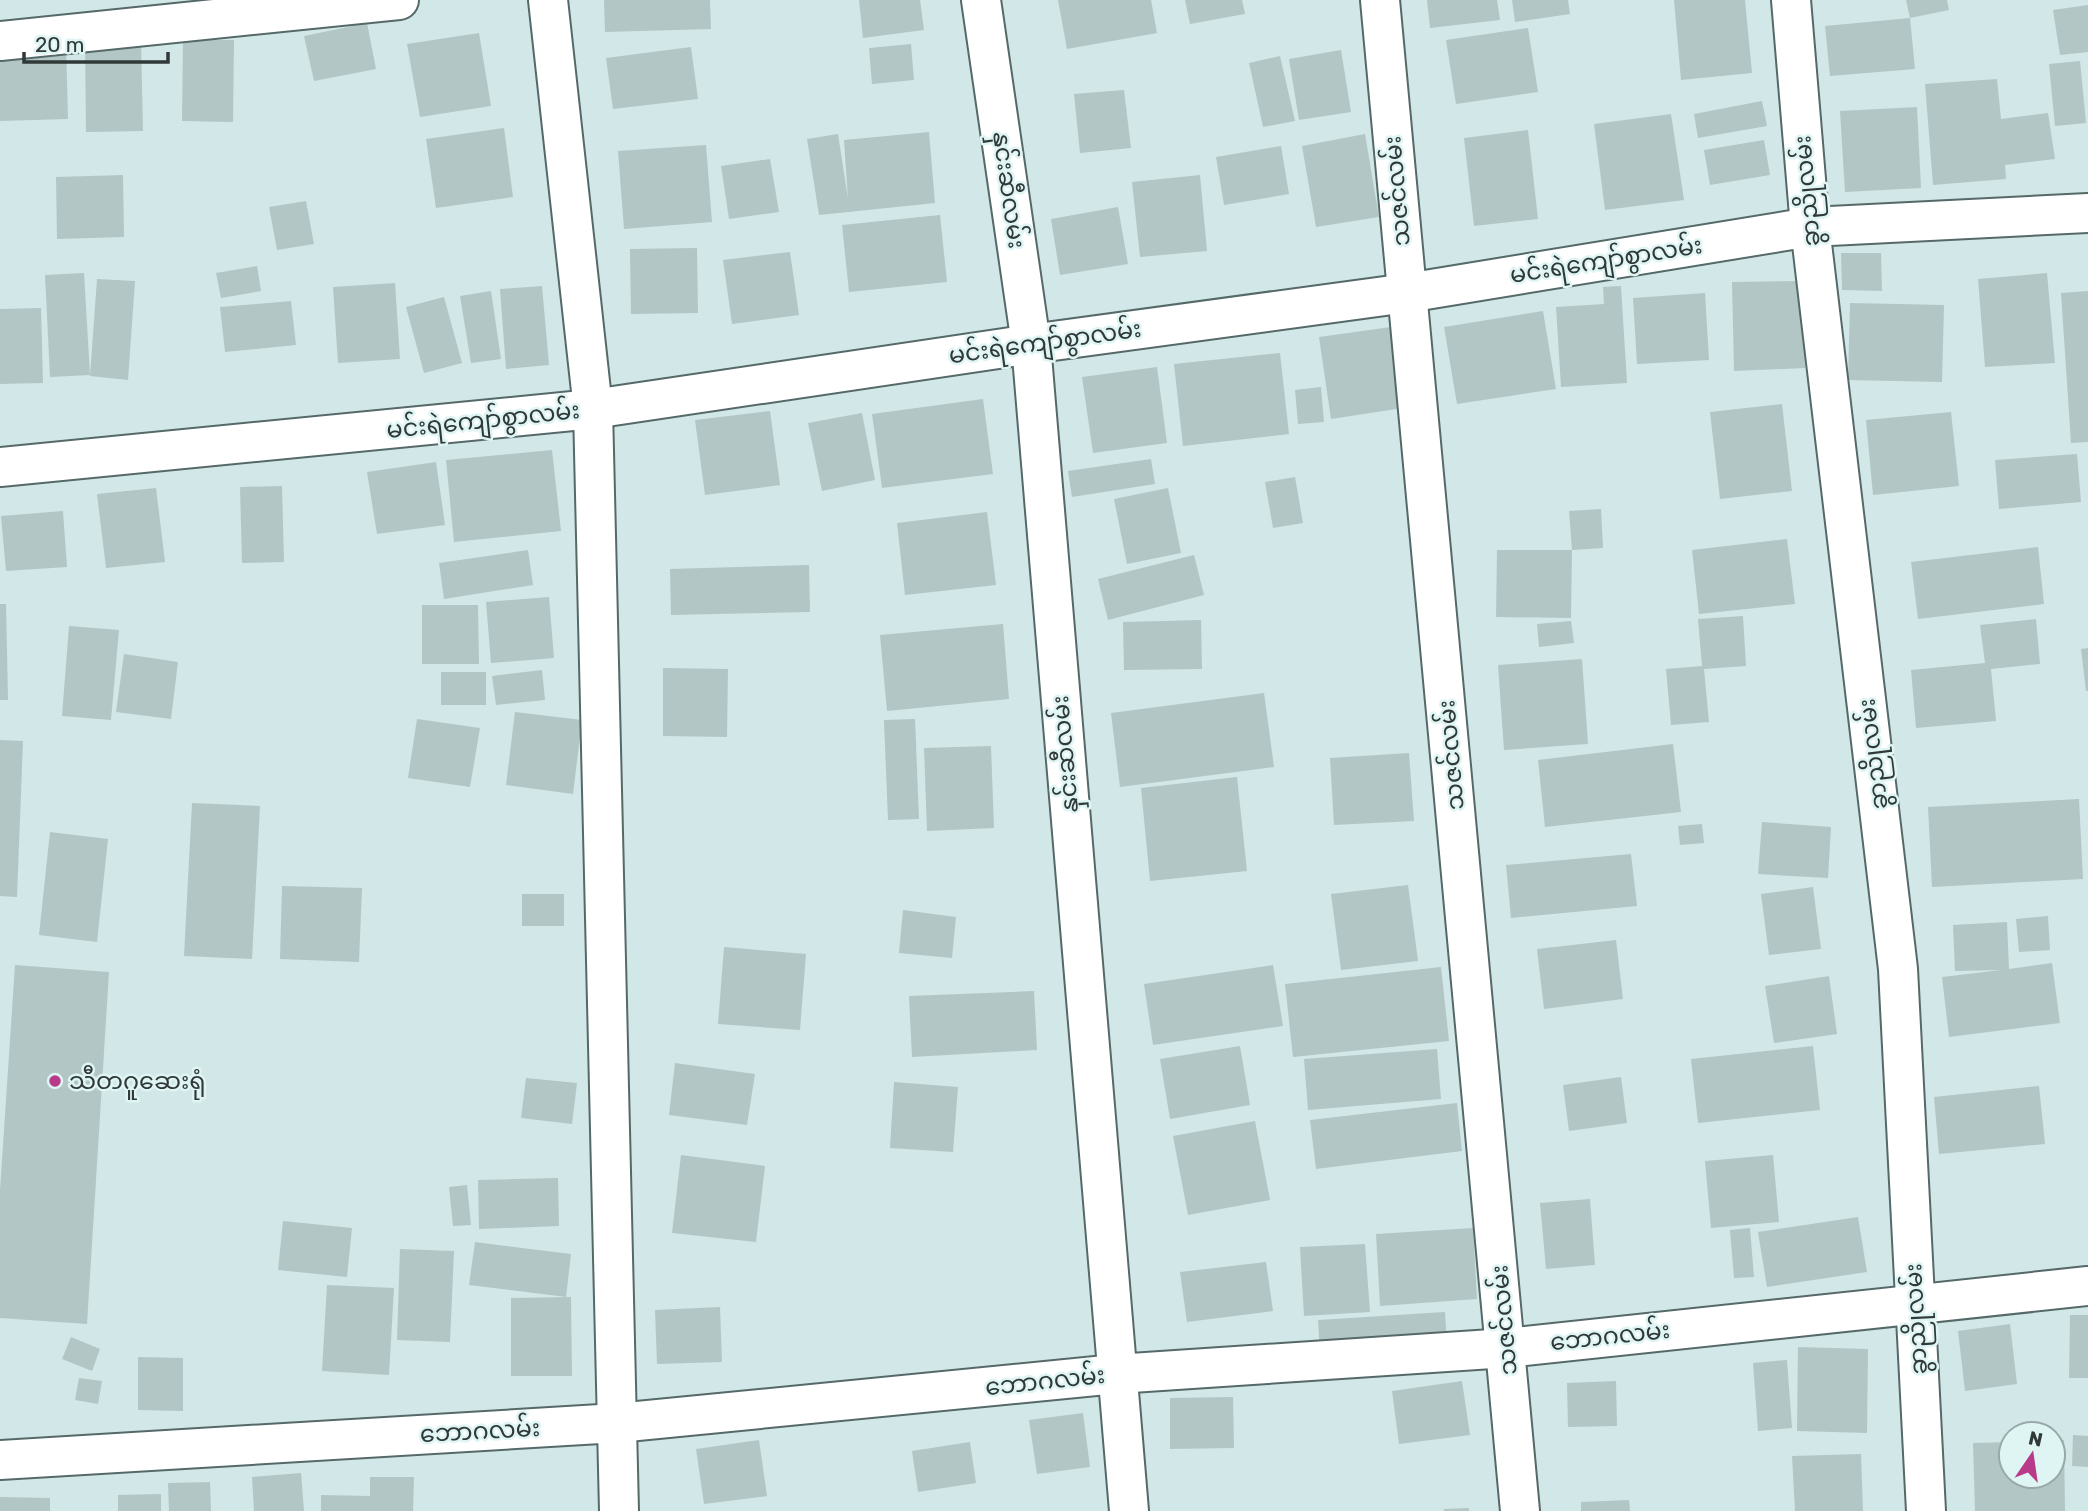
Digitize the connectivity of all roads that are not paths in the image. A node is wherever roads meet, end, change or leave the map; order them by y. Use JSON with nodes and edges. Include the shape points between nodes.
{"nodes":[{"id":1,"x":399,"y":0,"type":"edge"},
{"id":2,"x":548,"y":0,"type":"edge"},
{"id":3,"x":981,"y":0,"type":"edge"},
{"id":4,"x":1380,"y":0,"type":"edge"},
{"id":5,"x":1791,"y":0,"type":"edge"},
{"id":6,"x":0,"y":41,"type":"edge"},
{"id":7,"x":2088,"y":214,"type":"edge"},
{"id":8,"x":1810,"y":227,"type":"junction"},
{"id":9,"x":1407,"y":293,"type":"junction"},
{"id":10,"x":1031,"y":344,"type":"junction"},
{"id":11,"x":593,"y":409,"type":"junction"},
{"id":12,"x":0,"y":467,"type":"edge"},
{"id":13,"x":2088,"y":1286,"type":"edge"},
{"id":14,"x":1915,"y":1302,"type":"junction"},
{"id":15,"x":1507,"y":1348,"type":"junction"},
{"id":16,"x":1116,"y":1374,"type":"junction"},
{"id":17,"x":617,"y":1423,"type":"junction"},
{"id":18,"x":0,"y":1460,"type":"edge"},
{"id":19,"x":619,"y":1511,"type":"edge"},
{"id":20,"x":1129,"y":1511,"type":"edge"},
{"id":21,"x":1520,"y":1511,"type":"edge"},
{"id":22,"x":1926,"y":1511,"type":"edge"}],
"edges":[{"from":1,"to":6,"type":"street"},
{"from":2,"to":11,"type":"street"},
{"from":3,"to":10,"type":"street","name":"နှင်းဆီလမ်း"},
{"from":4,"to":9,"type":"street","name":"သဇင်လမ်း"},
{"from":5,"to":8,"type":"street","name":"ခွာညိုလမ်း"},
{"from":7,"to":8,"type":"street","name":"မင်းရဲကျော်စွာလမ်း"},
{"from":8,"to":9,"type":"street","name":"မင်းရဲကျော်စွာလမ်း"},
{"from":8,"to":14,"type":"street","name":"ခွာညိုလမ်း","via":[[1898,969]]},
{"from":9,"to":10,"type":"street","name":"မင်းရဲကျော်စွာလမ်း"},
{"from":9,"to":15,"type":"street","name":"သဇင်လမ်း"},
{"from":10,"to":11,"type":"street","name":"မင်းရဲကျော်စွာလမ်း"},
{"from":10,"to":16,"type":"street","name":"နှင်းဆီလမ်း"},
{"from":11,"to":12,"type":"street","name":"မင်းရဲကျော်စွာလမ်း"},
{"from":11,"to":17,"type":"street"},
{"from":13,"to":14,"type":"street","name":"ဘောဂလမ်း"},
{"from":14,"to":15,"type":"street","name":"ဘောဂလမ်း"},
{"from":14,"to":22,"type":"street","name":"ခွာညိုလမ်း"},
{"from":15,"to":16,"type":"street","name":"ဘောဂလမ်း"},
{"from":15,"to":21,"type":"street","name":"သဇင်လမ်း"},
{"from":16,"to":17,"type":"street","name":"ဘောဂလမ်း"},
{"from":16,"to":20,"type":"street","name":"နှင်းဆီလမ်း"},
{"from":17,"to":18,"type":"street","name":"ဘောဂလမ်း"},
{"from":17,"to":19,"type":"street"}]}
